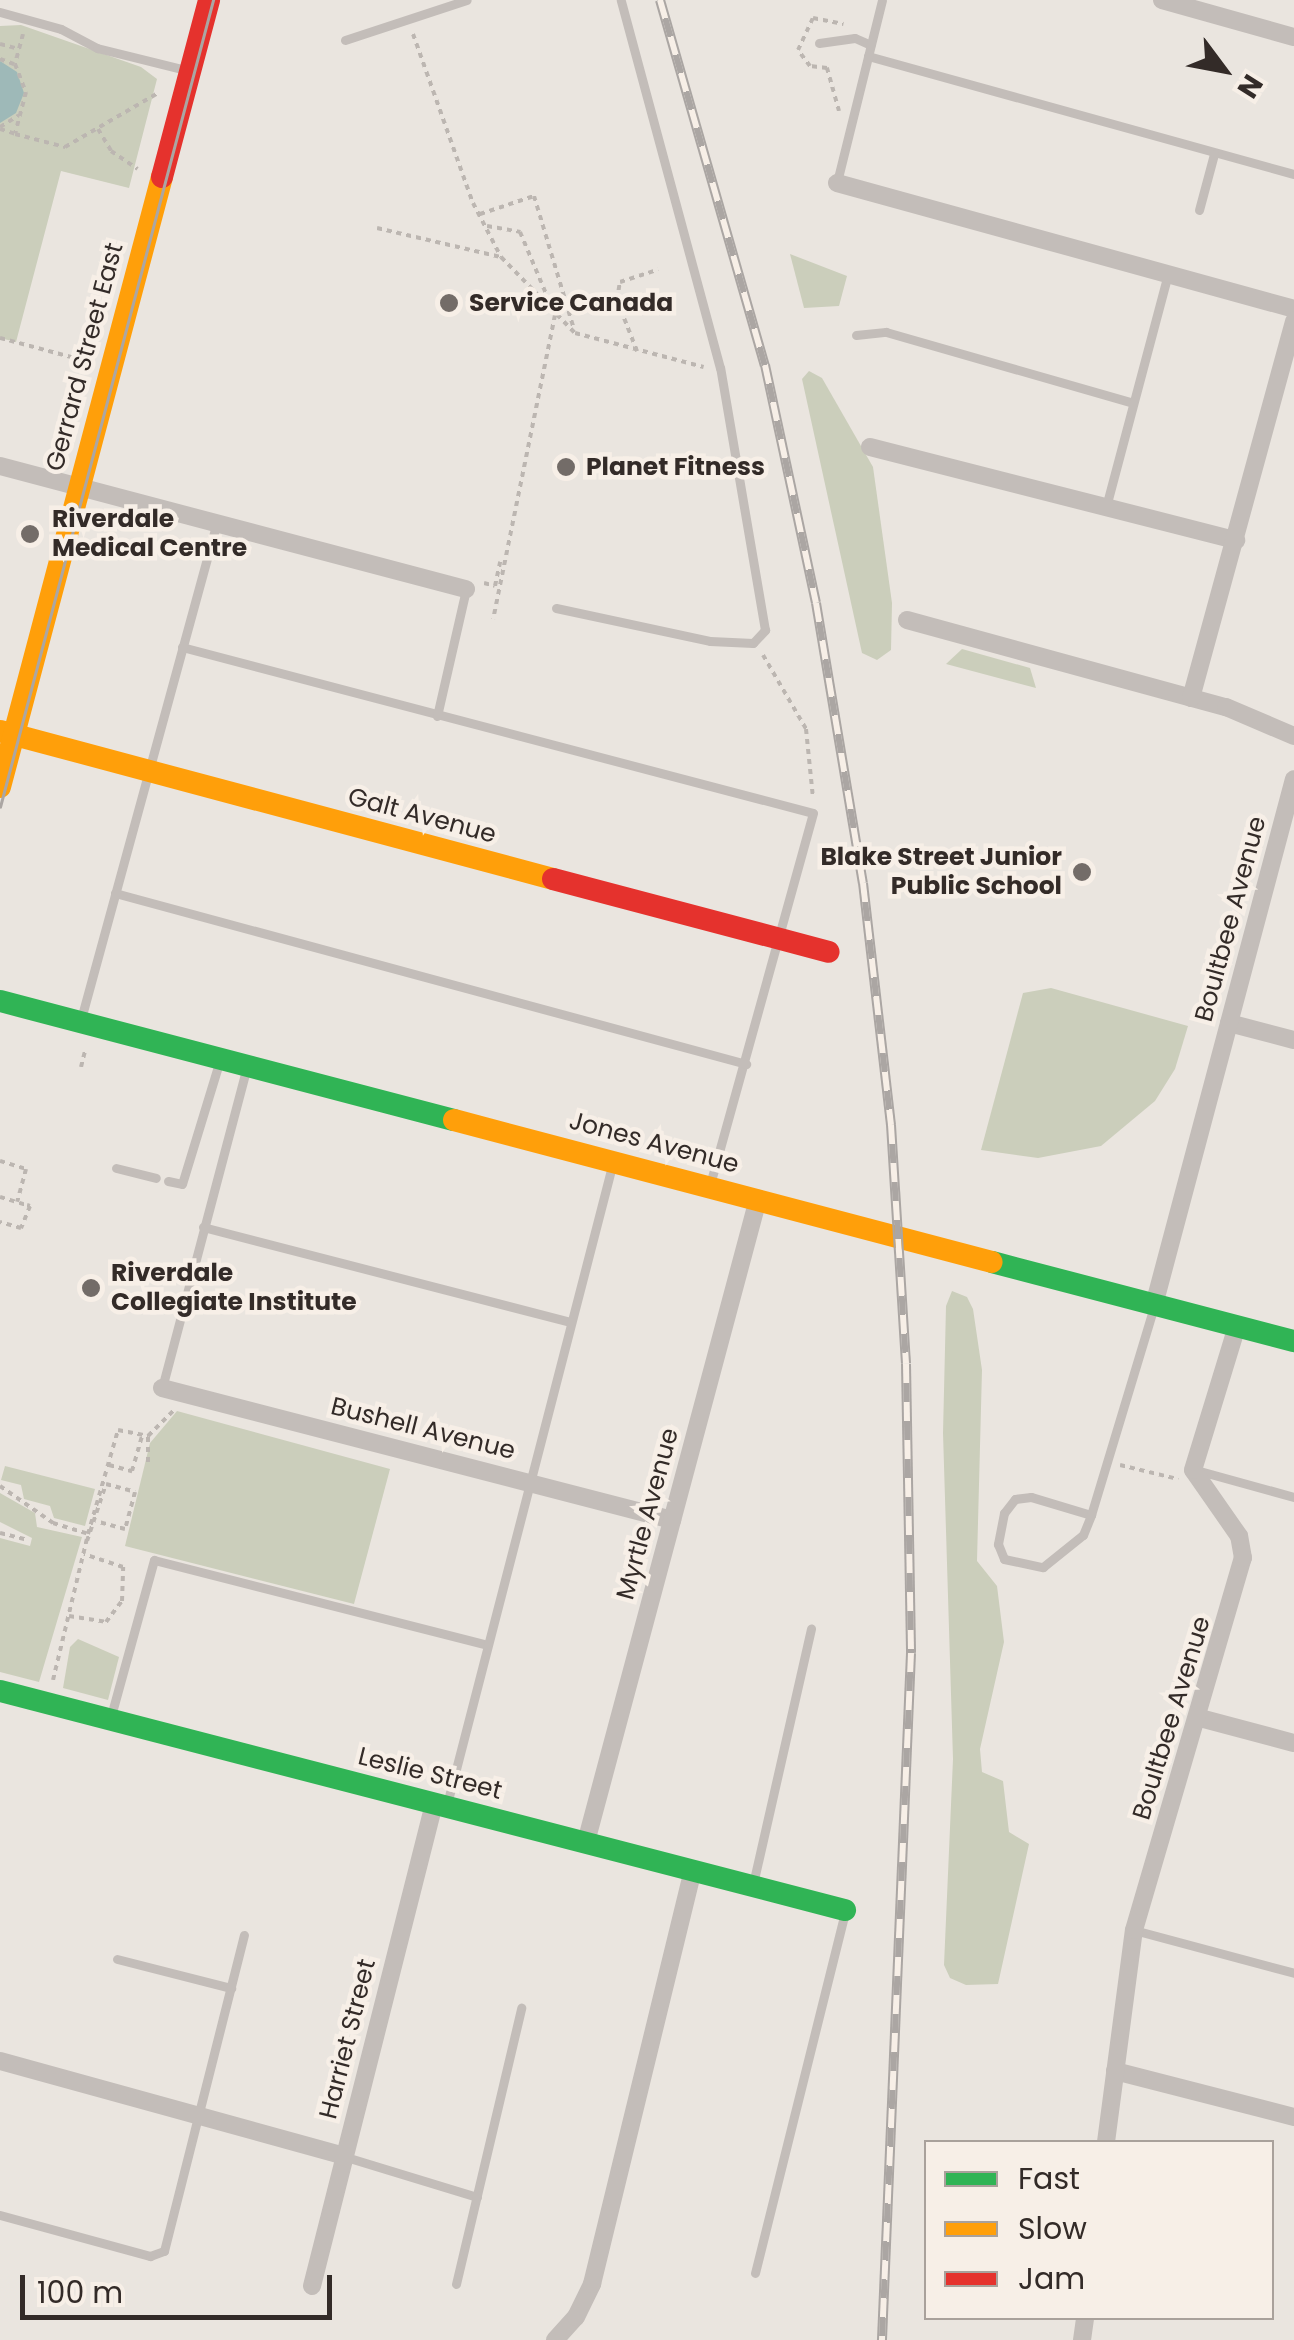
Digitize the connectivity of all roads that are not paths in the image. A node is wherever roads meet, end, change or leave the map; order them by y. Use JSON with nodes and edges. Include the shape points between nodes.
{"nodes":[{"id":1,"x":208,"y":0,"type":"edge"},
{"id":2,"x":467,"y":0,"type":"edge"},
{"id":3,"x":620,"y":0,"type":"edge"},
{"id":4,"x":882,"y":0,"type":"edge"},
{"id":5,"x":1162,"y":0,"type":"edge"},
{"id":6,"x":0,"y":12,"type":"edge"},
{"id":7,"x":1294,"y":36,"type":"edge"},
{"id":8,"x":345,"y":40,"type":"dead end"},
{"id":9,"x":820,"y":42,"type":"dead end"},
{"id":10,"x":871,"y":45,"type":"junction"},
{"id":11,"x":868,"y":56,"type":"junction"},
{"id":12,"x":189,"y":71,"type":"junction"},
{"id":13,"x":1214,"y":154,"type":"junction"},
{"id":14,"x":1294,"y":174,"type":"edge"},
{"id":15,"x":837,"y":183,"type":"joint"},
{"id":16,"x":1200,"y":210,"type":"dead end"},
{"id":17,"x":1167,"y":277,"type":"junction"},
{"id":18,"x":1294,"y":310,"type":"edge"},
{"id":19,"x":1294,"y":322,"type":"edge"},
{"id":20,"x":856,"y":334,"type":"dead end"},
{"id":21,"x":1133,"y":403,"type":"junction"},
{"id":22,"x":870,"y":447,"type":"dead end"},
{"id":23,"x":0,"y":466,"type":"edge"},
{"id":24,"x":79,"y":486,"type":"junction"},
{"id":25,"x":1107,"y":503,"type":"junction"},
{"id":26,"x":217,"y":522,"type":"junction"},
{"id":27,"x":1236,"y":540,"type":"junction"},
{"id":28,"x":466,"y":589,"type":"joint"},
{"id":29,"x":556,"y":608,"type":"dead end"},
{"id":30,"x":906,"y":620,"type":"dead end"},
{"id":31,"x":182,"y":647,"type":"junction"},
{"id":32,"x":1191,"y":698,"type":"junction"},
{"id":33,"x":437,"y":716,"type":"junction"},
{"id":34,"x":7,"y":733,"type":"edge"},
{"id":35,"x":1294,"y":736,"type":"edge"},
{"id":36,"x":147,"y":772,"type":"junction"},
{"id":37,"x":1294,"y":779,"type":"edge"},
{"id":38,"x":0,"y":787,"type":"edge"},
{"id":39,"x":115,"y":893,"type":"junction"},
{"id":40,"x":780,"y":939,"type":"junction"},
{"id":41,"x":829,"y":952,"type":"dead end"},
{"id":42,"x":0,"y":1001,"type":"edge"},
{"id":43,"x":80,"y":1022,"type":"junction"},
{"id":44,"x":1229,"y":1023,"type":"junction"},
{"id":45,"x":1294,"y":1040,"type":"edge"},
{"id":46,"x":220,"y":1058,"type":"junction"},
{"id":47,"x":746,"y":1064,"type":"junction"},
{"id":48,"x":248,"y":1065,"type":"junction"},
{"id":49,"x":613,"y":1161,"type":"junction"},
{"id":50,"x":116,"y":1168,"type":"dead end"},
{"id":51,"x":156,"y":1178,"type":"dead end"},
{"id":52,"x":168,"y":1181,"type":"dead end"},
{"id":53,"x":709,"y":1186,"type":"junction"},
{"id":54,"x":758,"y":1199,"type":"junction"},
{"id":55,"x":204,"y":1228,"type":"junction"},
{"id":56,"x":1154,"y":1305,"type":"junction"},
{"id":57,"x":572,"y":1322,"type":"junction"},
{"id":58,"x":1237,"y":1326,"type":"junction"},
{"id":59,"x":1294,"y":1341,"type":"edge"},
{"id":60,"x":162,"y":1388,"type":"joint"},
{"id":61,"x":1194,"y":1475,"type":"junction"},
{"id":62,"x":530,"y":1482,"type":"junction"},
{"id":63,"x":1294,"y":1497,"type":"edge"},
{"id":64,"x":1091,"y":1516,"type":"junction"},
{"id":65,"x":672,"y":1520,"type":"junction"},
{"id":66,"x":810,"y":1628,"type":"dead end"},
{"id":67,"x":487,"y":1644,"type":"junction"},
{"id":68,"x":0,"y":1691,"type":"edge"},
{"id":69,"x":1200,"y":1718,"type":"junction"},
{"id":70,"x":110,"y":1719,"type":"junction"},
{"id":71,"x":1294,"y":1743,"type":"edge"},
{"id":72,"x":440,"y":1805,"type":"junction"},
{"id":73,"x":586,"y":1842,"type":"junction"},
{"id":74,"x":693,"y":1871,"type":"junction"},
{"id":75,"x":752,"y":1886,"type":"junction"},
{"id":76,"x":846,"y":1910,"type":"joint"},
{"id":77,"x":1134,"y":1930,"type":"junction"},
{"id":78,"x":244,"y":1935,"type":"dead end"},
{"id":79,"x":118,"y":1959,"type":"dead end"},
{"id":80,"x":1294,"y":1973,"type":"edge"},
{"id":81,"x":232,"y":1988,"type":"junction"},
{"id":82,"x":521,"y":2008,"type":"dead end"},
{"id":83,"x":0,"y":2061,"type":"edge"},
{"id":84,"x":1115,"y":2071,"type":"junction"},
{"id":85,"x":201,"y":2115,"type":"junction"},
{"id":86,"x":1294,"y":2117,"type":"edge"},
{"id":87,"x":1106,"y":2140,"type":"edge"},
{"id":88,"x":344,"y":2156,"type":"junction"},
{"id":89,"x":477,"y":2198,"type":"junction"},
{"id":90,"x":0,"y":2215,"type":"edge"},
{"id":91,"x":755,"y":2274,"type":"dead end"},
{"id":92,"x":456,"y":2284,"type":"dead end"},
{"id":93,"x":312,"y":2286,"type":"dead end"},
{"id":94,"x":555,"y":2340,"type":"edge"}],
"edges":[{"from":1,"to":12,"type":"street","name":"Gerrard Street East"},
{"from":2,"to":8,"type":"lane"},
{"from":3,"to":29,"type":"lane","via":[[720,368],[765,630],[753,642],[710,641]]},
{"from":4,"to":10,"type":"lane"},
{"from":5,"to":7,"type":"street"},
{"from":6,"to":12,"type":"lane","via":[[97,48]]},
{"from":9,"to":10,"type":"lane","via":[[855,38]]},
{"from":10,"to":11,"type":"lane"},
{"from":11,"to":13,"type":"lane"},
{"from":11,"to":15,"type":"lane"},
{"from":12,"to":24,"type":"street","name":"Gerrard Street East"},
{"from":13,"to":14,"type":"lane"},
{"from":13,"to":16,"type":"lane"},
{"from":15,"to":17,"type":"street"},
{"from":17,"to":18,"type":"street"},
{"from":17,"to":21,"type":"lane"},
{"from":19,"to":27,"type":"street"},
{"from":20,"to":21,"type":"lane","via":[[886,332]]},
{"from":21,"to":25,"type":"lane"},
{"from":22,"to":25,"type":"street"},
{"from":23,"to":24,"type":"street"},
{"from":24,"to":26,"type":"street"},
{"from":24,"to":34,"type":"street","name":"Gerrard Street East"},
{"from":25,"to":27,"type":"street"},
{"from":26,"to":28,"type":"street"},
{"from":26,"to":31,"type":"lane"},
{"from":27,"to":32,"type":"street"},
{"from":28,"to":33,"type":"lane"},
{"from":30,"to":32,"type":"street"},
{"from":31,"to":33,"type":"lane"},
{"from":31,"to":36,"type":"lane"},
{"from":32,"to":35,"type":"street"},
{"from":33,"to":40,"type":"lane","via":[[813,812]]},
{"from":34,"to":36,"type":"street","name":"Galt Avenue"},
{"from":34,"to":38,"type":"street","name":"Gerrard Street East"},
{"from":36,"to":39,"type":"lane"},
{"from":36,"to":40,"type":"street","name":"Galt Avenue"},
{"from":37,"to":44,"type":"street","name":"Boultbee Avenue"},
{"from":39,"to":43,"type":"lane"},
{"from":39,"to":47,"type":"lane"},
{"from":40,"to":41,"type":"street","name":"Galt Avenue"},
{"from":40,"to":47,"type":"lane"},
{"from":42,"to":43,"type":"street","name":"Jones Avenue"},
{"from":43,"to":46,"type":"street","name":"Jones Avenue"},
{"from":44,"to":45,"type":"street"},
{"from":44,"to":56,"type":"street","name":"Boultbee Avenue"},
{"from":46,"to":48,"type":"street","name":"Jones Avenue"},
{"from":46,"to":52,"type":"lane","via":[[182,1184]]},
{"from":47,"to":53,"type":"lane"},
{"from":48,"to":49,"type":"street","name":"Jones Avenue"},
{"from":48,"to":55,"type":"lane"},
{"from":49,"to":53,"type":"street","name":"Jones Avenue"},
{"from":49,"to":57,"type":"lane"},
{"from":50,"to":51,"type":"lane"},
{"from":53,"to":54,"type":"street","name":"Jones Avenue"},
{"from":54,"to":56,"type":"street","name":"Jones Avenue"},
{"from":54,"to":65,"type":"street","name":"Myrtle Avenue"},
{"from":55,"to":57,"type":"lane"},
{"from":55,"to":60,"type":"lane"},
{"from":56,"to":58,"type":"street","name":"Jones Avenue"},
{"from":56,"to":64,"type":"lane"},
{"from":57,"to":62,"type":"lane"},
{"from":58,"to":59,"type":"street","name":"Jones Avenue"},
{"from":58,"to":61,"type":"street"},
{"from":60,"to":62,"type":"street","name":"Bushell Avenue"},
{"from":61,"to":63,"type":"lane"},
{"from":61,"to":69,"type":"street","name":"Boultbee Avenue","via":[[1239,1536],[1244,1558]]},
{"from":62,"to":65,"type":"street","name":"Bushell Avenue"},
{"from":62,"to":67,"type":"lane"},
{"from":64,"to":64,"type":"lane","via":[[1031,1497],[1015,1499],[1004,1513],[998,1544],[1004,1558],[1043,1567],[1071,1550]]},
{"from":65,"to":73,"type":"street","name":"Myrtle Avenue"},
{"from":66,"to":75,"type":"lane"},
{"from":67,"to":70,"type":"lane","via":[[154,1560]]},
{"from":67,"to":72,"type":"lane"},
{"from":68,"to":70,"type":"street","name":"Leslie Street"},
{"from":69,"to":71,"type":"street"},
{"from":69,"to":77,"type":"street","name":"Boultbee Avenue"},
{"from":70,"to":72,"type":"street","name":"Leslie Street"},
{"from":72,"to":73,"type":"street","name":"Leslie Street"},
{"from":72,"to":88,"type":"street","name":"Harriet Street"},
{"from":73,"to":74,"type":"street","name":"Leslie Street"},
{"from":74,"to":75,"type":"street","name":"Leslie Street"},
{"from":74,"to":94,"type":"street","via":[[592,2284],[576,2318]]},
{"from":75,"to":76,"type":"street","name":"Leslie Street"},
{"from":76,"to":91,"type":"lane"},
{"from":77,"to":80,"type":"lane"},
{"from":77,"to":84,"type":"street","name":"Boultbee Avenue"},
{"from":78,"to":81,"type":"lane"},
{"from":79,"to":81,"type":"lane"},
{"from":81,"to":85,"type":"lane"},
{"from":82,"to":89,"type":"lane"},
{"from":83,"to":85,"type":"street"},
{"from":84,"to":86,"type":"street"},
{"from":84,"to":87,"type":"street","name":"Boultbee Avenue"},
{"from":85,"to":88,"type":"street"},
{"from":85,"to":90,"type":"lane","via":[[168,2243],[158,2255]]},
{"from":88,"to":89,"type":"lane"},
{"from":88,"to":93,"type":"street","name":"Harriet Street"},
{"from":89,"to":92,"type":"lane"}]}
